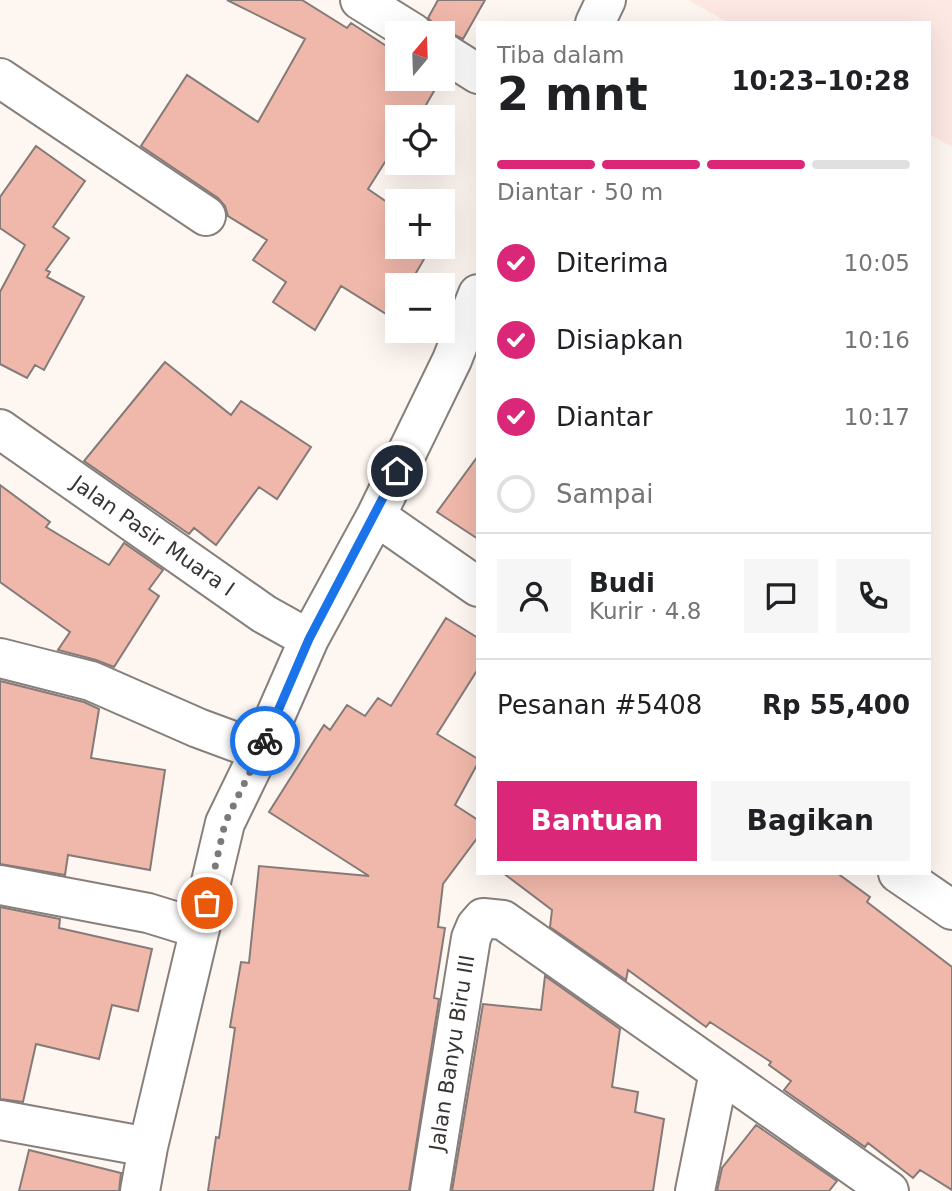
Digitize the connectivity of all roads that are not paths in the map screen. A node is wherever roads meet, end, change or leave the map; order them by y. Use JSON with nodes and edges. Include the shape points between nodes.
{"nodes":[{"id":1,"x":360,"y":0,"type":"edge"},
{"id":2,"x":606,"y":0,"type":"edge"},
{"id":3,"x":394,"y":21,"type":"edge"},
{"id":4,"x":596,"y":21,"type":"edge"},
{"id":5,"x":455,"y":60,"type":"edge"},
{"id":6,"x":476,"y":73,"type":"edge"},
{"id":7,"x":0,"y":78,"type":"edge"},
{"id":8,"x":206,"y":216,"type":"dead end"},
{"id":9,"x":476,"y":299,"type":"edge"},
{"id":10,"x":0,"y":429,"type":"edge"},
{"id":11,"x":376,"y":516,"type":"junction"},
{"id":12,"x":476,"y":586,"type":"edge"},
{"id":13,"x":309,"y":639,"type":"junction"},
{"id":14,"x":0,"y":658,"type":"edge"},
{"id":15,"x":260,"y":751,"type":"junction"},
{"id":16,"x":901,"y":875,"type":"edge"},
{"id":17,"x":0,"y":885,"type":"edge"},
{"id":18,"x":952,"y":910,"type":"edge"},
{"id":19,"x":201,"y":929,"type":"junction"},
{"id":20,"x":719,"y":1072,"type":"junction"},
{"id":21,"x":0,"y":1119,"type":"edge"},
{"id":22,"x":148,"y":1147,"type":"junction"},
{"id":23,"x":140,"y":1191,"type":"edge"},
{"id":24,"x":430,"y":1191,"type":"edge"},
{"id":25,"x":695,"y":1191,"type":"edge"},
{"id":26,"x":889,"y":1191,"type":"edge"}],
"edges":[{"from":1,"to":3,"type":"street"},
{"from":2,"to":4,"type":"street"},
{"from":5,"to":6,"type":"street"},
{"from":7,"to":8,"type":"street"},
{"from":9,"to":11,"type":"street","via":[[452,360]]},
{"from":10,"to":13,"type":"street","name":"Jalan Pasir Muara I","via":[[264,614]]},
{"from":11,"to":12,"type":"street"},
{"from":11,"to":13,"type":"street"},
{"from":13,"to":15,"type":"street"},
{"from":14,"to":15,"type":"street","via":[[91,681]]},
{"from":15,"to":19,"type":"street","via":[[225,823]]},
{"from":16,"to":18,"type":"street"},
{"from":17,"to":19,"type":"street","via":[[148,912]]},
{"from":19,"to":22,"type":"street"},
{"from":20,"to":24,"type":"street","name":"Jalan Banyu Biru III","via":[[503,920],[483,918],[471,938]]},
{"from":20,"to":25,"type":"street"},
{"from":20,"to":26,"type":"street"},
{"from":21,"to":22,"type":"street"},
{"from":22,"to":23,"type":"street"}]}
